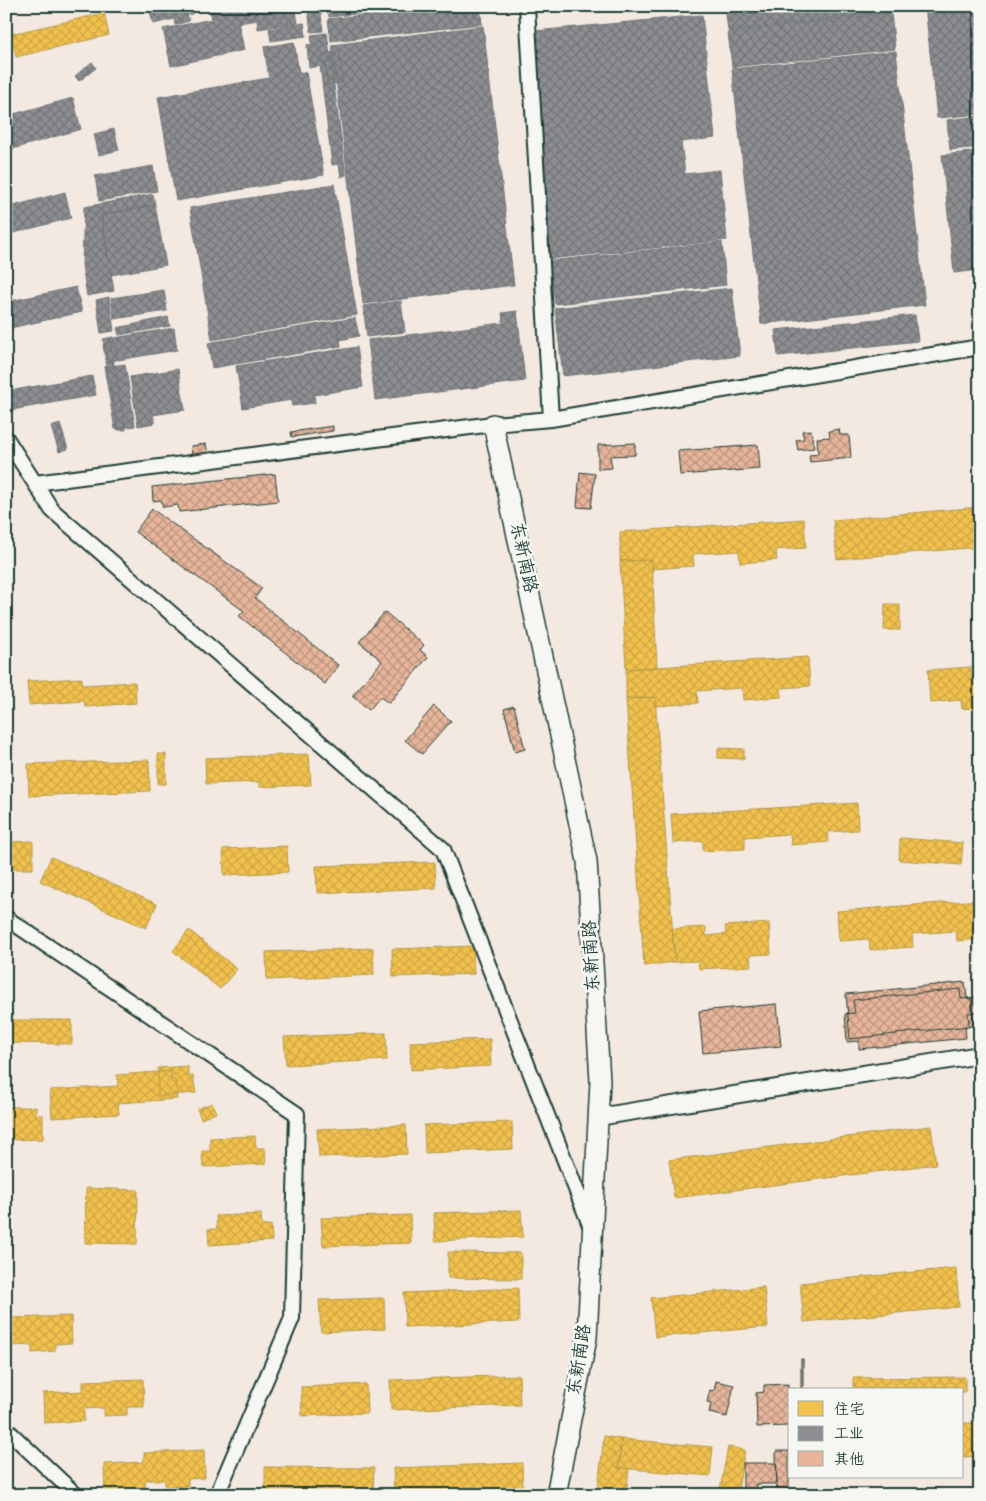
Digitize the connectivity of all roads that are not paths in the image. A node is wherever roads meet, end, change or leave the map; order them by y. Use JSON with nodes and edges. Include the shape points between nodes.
{"nodes":[{"id":1,"x":527,"y":6,"type":"edge"},
{"id":2,"x":980,"y":347,"type":"edge"},
{"id":3,"x":550,"y":419,"type":"junction"},
{"id":4,"x":493,"y":424,"type":"junction"},
{"id":5,"x":6,"y":438,"type":"edge"},
{"id":6,"x":34,"y":483,"type":"junction"},
{"id":7,"x":6,"y":918,"type":"edge"},
{"id":8,"x":980,"y":1055,"type":"edge"},
{"id":9,"x":598,"y":1117,"type":"junction"},
{"id":10,"x":592,"y":1230,"type":"junction"},
{"id":11,"x":6,"y":1429,"type":"edge"},
{"id":12,"x":76,"y":1495,"type":"edge"},
{"id":13,"x":217,"y":1495,"type":"edge"},
{"id":14,"x":556,"y":1495,"type":"edge"}],
"edges":[{"from":1,"to":3,"type":"street"},
{"from":2,"to":3,"type":"street"},
{"from":3,"to":4,"type":"street"},
{"from":4,"to":6,"type":"street"},
{"from":4,"to":9,"type":"main road","name":"东新南路","via":[[587,861],[600,1081]]},
{"from":5,"to":6,"type":"street"},
{"from":6,"to":10,"type":"street","via":[[52,510],[443,849]]},
{"from":7,"to":13,"type":"street","via":[[297,1114],[292,1318]]},
{"from":8,"to":9,"type":"street"},
{"from":9,"to":10,"type":"main road","name":"东新南路"},
{"from":10,"to":14,"type":"main road","name":"东新南路","via":[[587,1338]]},
{"from":11,"to":12,"type":"street"}]}
